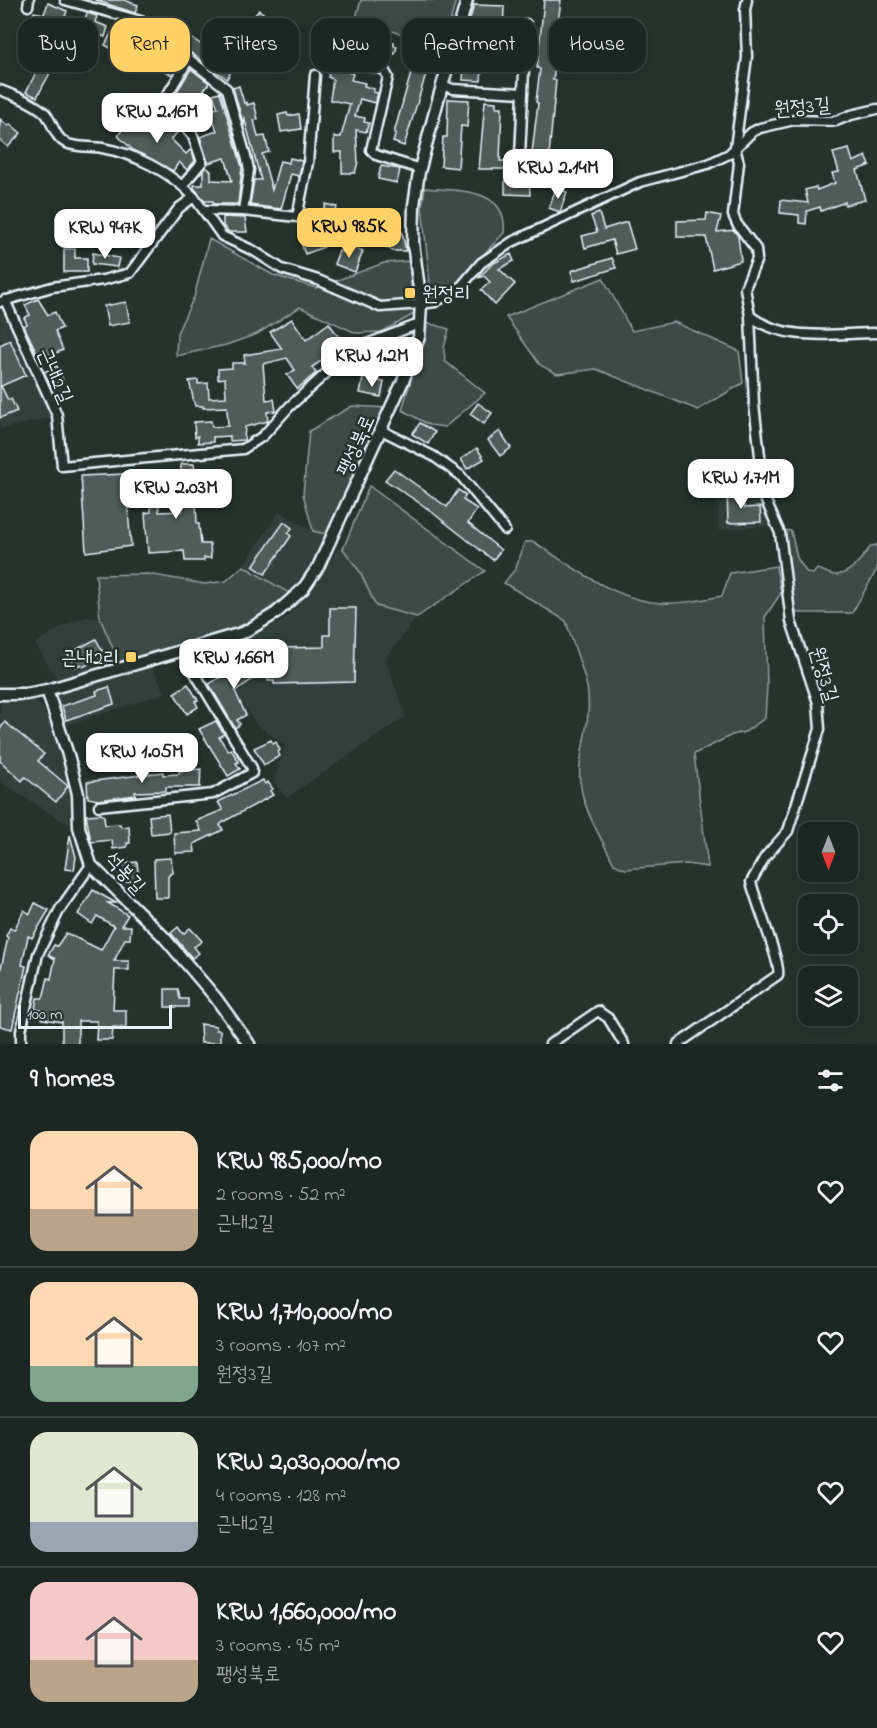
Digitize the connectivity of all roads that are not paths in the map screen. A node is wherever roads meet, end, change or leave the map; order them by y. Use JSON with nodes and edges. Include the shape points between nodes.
{"nodes":[{"id":1,"x":65,"y":0,"type":"edge"},
{"id":2,"x":467,"y":0,"type":"edge"},
{"id":3,"x":747,"y":0,"type":"edge"},
{"id":4,"x":130,"y":18,"type":"edge"},
{"id":5,"x":190,"y":60,"type":"edge"},
{"id":6,"x":181,"y":72,"type":"edge"},
{"id":7,"x":385,"y":72,"type":"edge"},
{"id":8,"x":524,"y":72,"type":"edge"},
{"id":9,"x":315,"y":75,"type":"dead end"},
{"id":10,"x":442,"y":85,"type":"junction"},
{"id":11,"x":0,"y":90,"type":"edge"},
{"id":12,"x":523,"y":93,"type":"junction"},
{"id":13,"x":877,"y":109,"type":"edge"},
{"id":14,"x":735,"y":148,"type":"junction"},
{"id":15,"x":520,"y":156,"type":"dead end"},
{"id":16,"x":420,"y":169,"type":"junction"},
{"id":17,"x":183,"y":185,"type":"junction"},
{"id":18,"x":194,"y":197,"type":"junction"},
{"id":19,"x":204,"y":210,"type":"junction"},
{"id":20,"x":243,"y":211,"type":"junction"},
{"id":21,"x":2,"y":301,"type":"edge"},
{"id":22,"x":421,"y":304,"type":"junction"},
{"id":23,"x":750,"y":316,"type":"junction"},
{"id":24,"x":419,"y":324,"type":"junction"},
{"id":25,"x":877,"y":333,"type":"edge"},
{"id":26,"x":381,"y":430,"type":"junction"},
{"id":27,"x":505,"y":530,"type":"dead end"},
{"id":28,"x":185,"y":651,"type":"junction"},
{"id":29,"x":47,"y":690,"type":"junction"},
{"id":30,"x":0,"y":693,"type":"edge"},
{"id":31,"x":99,"y":806,"type":"dead end"},
{"id":32,"x":91,"y":865,"type":"junction"},
{"id":33,"x":21,"y":1044,"type":"edge"},
{"id":34,"x":249,"y":1044,"type":"edge"},
{"id":35,"x":550,"y":1044,"type":"edge"},
{"id":36,"x":624,"y":1044,"type":"edge"},
{"id":37,"x":678,"y":1044,"type":"edge"}],
"edges":[{"from":1,"to":4,"type":"street"},
{"from":2,"to":10,"type":"street","name":"팽성북로"},
{"from":3,"to":14,"type":"street","name":"원정3길","via":[[747,57]]},
{"from":5,"to":20,"type":"street","via":[[227,89],[248,160]]},
{"from":6,"to":17,"type":"street","via":[[164,102],[193,136],[202,162]]},
{"from":7,"to":16,"type":"street","via":[[371,150]]},
{"from":8,"to":12,"type":"street"},
{"from":9,"to":20,"type":"street","via":[[308,163],[297,217]]},
{"from":10,"to":12,"type":"street"},
{"from":10,"to":16,"type":"street","name":"팽성북로"},
{"from":11,"to":17,"type":"street","via":[[46,114],[58,138],[67,144],[129,154]]},
{"from":12,"to":15,"type":"street"},
{"from":13,"to":14,"type":"street","name":"원정3길","via":[[836,121],[772,124],[752,132]]},
{"from":14,"to":22,"type":"street","name":"원정3길","via":[[708,164],[640,182],[513,242],[481,263],[459,289],[435,302]]},
{"from":14,"to":23,"type":"street","name":"원정3길","via":[[739,163],[733,215],[756,249],[757,259],[745,288]]},
{"from":16,"to":22,"type":"street","name":"팽성북로","via":[[412,225]]},
{"from":17,"to":18,"type":"street"},
{"from":18,"to":19,"type":"street"},
{"from":18,"to":21,"type":"street","name":"근내2길","via":[[179,208],[130,273],[52,286]]},
{"from":19,"to":20,"type":"street"},
{"from":19,"to":22,"type":"street","via":[[222,236],[282,269],[380,307]]},
{"from":21,"to":24,"type":"street","name":"근내2길","via":[[57,415],[62,466],[243,449],[263,436],[334,366],[364,345]]},
{"from":22,"to":24,"type":"street","name":"팽성북로"},
{"from":23,"to":25,"type":"street","via":[[784,333]]},
{"from":23,"to":37,"type":"street","name":"원정3길","via":[[751,374],[765,499],[780,533],[791,621],[818,703],[820,729],[788,831],[765,857],[752,882],[778,963],[778,975]]},
{"from":24,"to":26,"type":"street","name":"팽성북로","via":[[403,381]]},
{"from":26,"to":27,"type":"street","via":[[433,456],[460,475]]},
{"from":26,"to":28,"type":"street","name":"팽성북로","via":[[318,567],[303,589],[276,614],[245,632]]},
{"from":28,"to":29,"type":"street","name":"팽성북로"},
{"from":28,"to":31,"type":"street","via":[[252,772],[213,794]]},
{"from":29,"to":30,"type":"street","name":"팽성북로"},
{"from":29,"to":32,"type":"street","name":"석봉길","via":[[78,794],[79,827]]},
{"from":32,"to":33,"type":"street","via":[[60,909],[38,954]]},
{"from":32,"to":34,"type":"street","name":"석봉길","via":[[170,944]]},
{"from":35,"to":36,"type":"street","via":[[598,1011],[608,1018]]}]}
